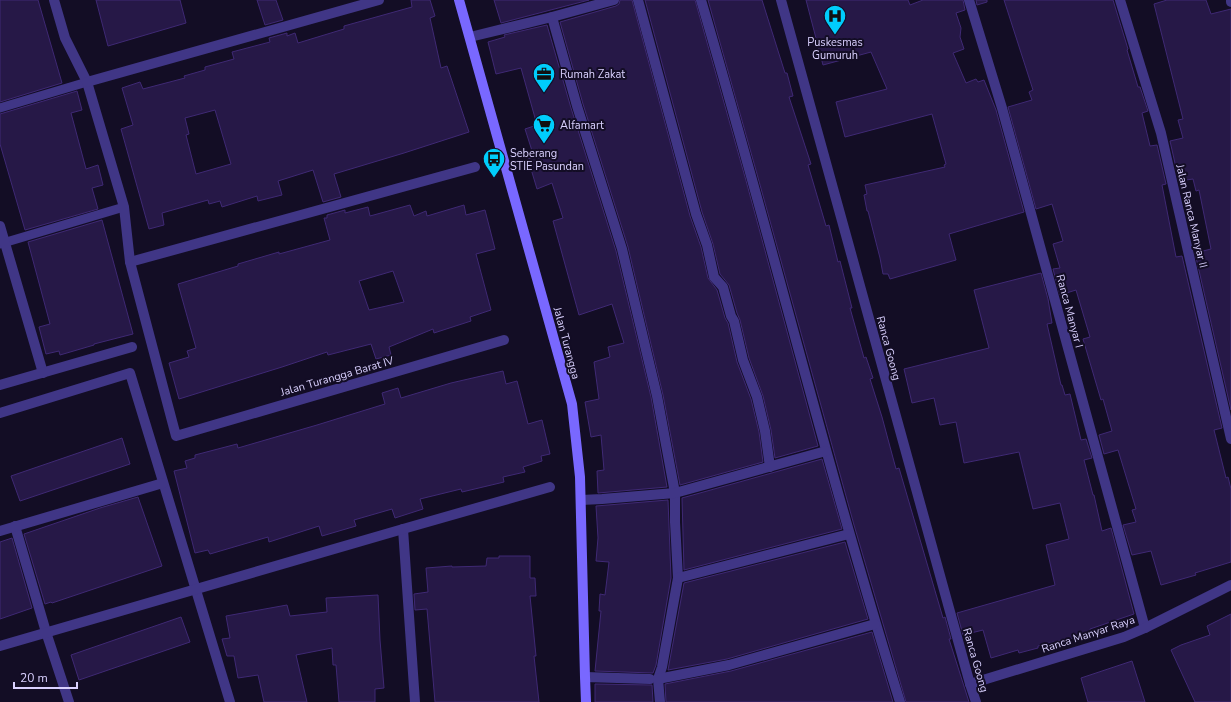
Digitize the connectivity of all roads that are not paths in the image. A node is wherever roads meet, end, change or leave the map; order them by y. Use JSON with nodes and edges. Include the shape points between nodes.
{"nodes":[{"id":1,"x":54,"y":0,"type":"edge"},
{"id":2,"x":379,"y":0,"type":"edge"},
{"id":3,"x":459,"y":0,"type":"edge"},
{"id":4,"x":614,"y":0,"type":"edge"},
{"id":5,"x":638,"y":0,"type":"edge"},
{"id":6,"x":701,"y":0,"type":"edge"},
{"id":7,"x":781,"y":0,"type":"edge"},
{"id":8,"x":969,"y":0,"type":"edge"},
{"id":9,"x":1120,"y":0,"type":"edge"},
{"id":10,"x":552,"y":17,"type":"junction"},
{"id":11,"x":470,"y":37,"type":"junction"},
{"id":12,"x":87,"y":82,"type":"junction"},
{"id":13,"x":0,"y":108,"type":"edge"},
{"id":14,"x":474,"y":167,"type":"dead end"},
{"id":15,"x":124,"y":207,"type":"junction"},
{"id":16,"x":0,"y":226,"type":"edge"},
{"id":17,"x":2,"y":244,"type":"edge"},
{"id":18,"x":130,"y":262,"type":"junction"},
{"id":19,"x":504,"y":340,"type":"dead end"},
{"id":20,"x":132,"y":347,"type":"dead end"},
{"id":21,"x":43,"y":372,"type":"junction"},
{"id":22,"x":0,"y":385,"type":"edge"},
{"id":23,"x":0,"y":413,"type":"edge"},
{"id":24,"x":1231,"y":440,"type":"edge"},
{"id":25,"x":826,"y":451,"type":"junction"},
{"id":26,"x":770,"y":467,"type":"junction"},
{"id":27,"x":163,"y":483,"type":"junction"},
{"id":28,"x":550,"y":487,"type":"dead end"},
{"id":29,"x":675,"y":493,"type":"junction"},
{"id":30,"x":580,"y":500,"type":"junction"},
{"id":31,"x":15,"y":526,"type":"junction"},
{"id":32,"x":403,"y":529,"type":"junction"},
{"id":33,"x":0,"y":531,"type":"edge"},
{"id":34,"x":849,"y":534,"type":"junction"},
{"id":35,"x":678,"y":578,"type":"junction"},
{"id":36,"x":1231,"y":585,"type":"edge"},
{"id":37,"x":195,"y":589,"type":"junction"},
{"id":38,"x":875,"y":624,"type":"junction"},
{"id":39,"x":1145,"y":628,"type":"junction"},
{"id":40,"x":46,"y":632,"type":"junction"},
{"id":41,"x":0,"y":646,"type":"edge"},
{"id":42,"x":584,"y":676,"type":"junction"},
{"id":43,"x":654,"y":679,"type":"junction"},
{"id":44,"x":970,"y":684,"type":"junction"},
{"id":45,"x":69,"y":702,"type":"edge"},
{"id":46,"x":230,"y":702,"type":"edge"},
{"id":47,"x":415,"y":702,"type":"edge"},
{"id":48,"x":586,"y":702,"type":"edge"},
{"id":49,"x":660,"y":702,"type":"edge"},
{"id":50,"x":900,"y":702,"type":"edge"},
{"id":51,"x":976,"y":702,"type":"edge"}],
"edges":[{"from":1,"to":12,"type":"street","via":[[65,38]]},
{"from":2,"to":12,"type":"street"},
{"from":3,"to":11,"type":"main road","name":"Jalan Turangga"},
{"from":4,"to":10,"type":"street"},
{"from":5,"to":26,"type":"street","via":[[693,207],[707,245],[714,277],[723,287],[743,360],[757,397]]},
{"from":6,"to":25,"type":"street"},
{"from":7,"to":44,"type":"street","name":"Ranca Goong"},
{"from":8,"to":39,"type":"street","name":"Ranca Manyar I","via":[[1002,108]]},
{"from":9,"to":24,"type":"street","name":"Jalan Ranca Manyar II","via":[[1161,132]]},
{"from":10,"to":11,"type":"street"},
{"from":10,"to":29,"type":"street","via":[[622,249],[657,396]]},
{"from":11,"to":30,"type":"main road","name":"Jalan Turangga","via":[[572,404]]},
{"from":12,"to":13,"type":"lane"},
{"from":12,"to":15,"type":"street"},
{"from":14,"to":18,"type":"street"},
{"from":15,"to":17,"type":"lane"},
{"from":15,"to":18,"type":"street"},
{"from":16,"to":17,"type":"street"},
{"from":17,"to":21,"type":"street"},
{"from":18,"to":19,"type":"street","name":"Jalan Turangga Barat IV","via":[[176,436]]},
{"from":20,"to":21,"type":"street"},
{"from":21,"to":22,"type":"street"},
{"from":23,"to":27,"type":"street","via":[[130,373]]},
{"from":25,"to":26,"type":"street"},
{"from":25,"to":34,"type":"street"},
{"from":26,"to":29,"type":"street"},
{"from":27,"to":31,"type":"street"},
{"from":27,"to":37,"type":"street"},
{"from":28,"to":32,"type":"street"},
{"from":29,"to":30,"type":"street"},
{"from":29,"to":35,"type":"street"},
{"from":30,"to":42,"type":"main road","name":"Jalan Turangga"},
{"from":31,"to":33,"type":"street"},
{"from":31,"to":40,"type":"street"},
{"from":32,"to":37,"type":"street"},
{"from":32,"to":47,"type":"street"},
{"from":34,"to":35,"type":"street"},
{"from":34,"to":38,"type":"street"},
{"from":35,"to":43,"type":"street","via":[[662,667]]},
{"from":36,"to":39,"type":"street","name":"Ranca Manyar Raya"},
{"from":37,"to":40,"type":"street"},
{"from":37,"to":46,"type":"street"},
{"from":38,"to":43,"type":"street","via":[[729,665]]},
{"from":38,"to":50,"type":"street"},
{"from":39,"to":44,"type":"street","name":"Ranca Manyar Raya","via":[[1124,637]]},
{"from":40,"to":41,"type":"street"},
{"from":40,"to":45,"type":"street"},
{"from":42,"to":43,"type":"street"},
{"from":42,"to":48,"type":"main road","name":"Jalan Turangga"},
{"from":43,"to":49,"type":"street"},
{"from":44,"to":51,"type":"street","name":"Ranca Goong"}]}
